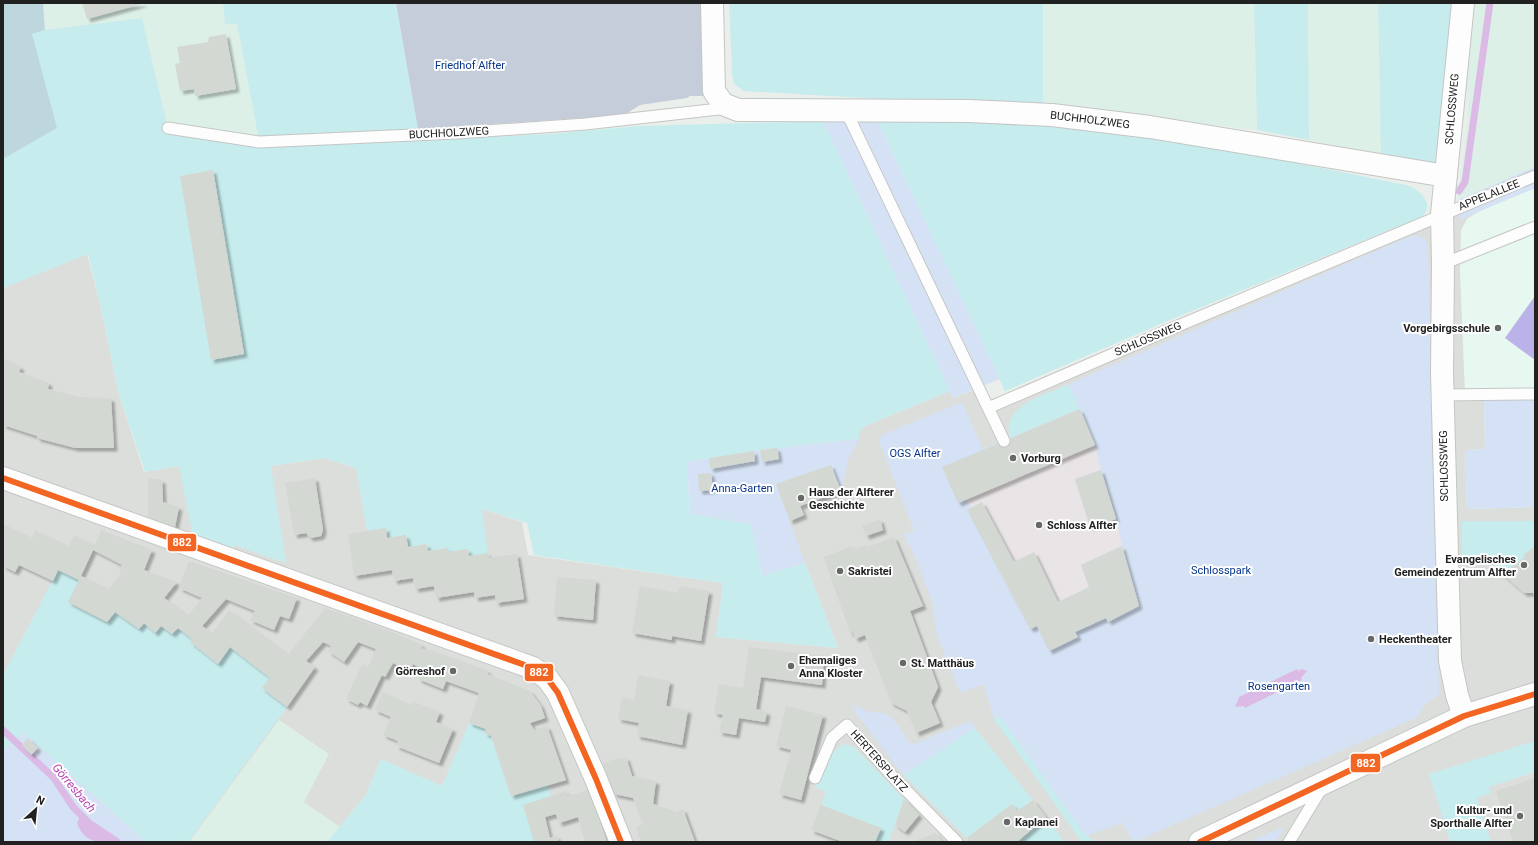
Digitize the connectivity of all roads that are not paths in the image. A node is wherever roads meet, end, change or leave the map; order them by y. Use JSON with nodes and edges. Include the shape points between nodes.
{"nodes":[{"id":1,"x":712,"y":3,"type":"edge"},
{"id":2,"x":1463,"y":3,"type":"edge"},
{"id":3,"x":730,"y":108,"type":"junction"},
{"id":4,"x":846,"y":111,"type":"junction"},
{"id":5,"x":168,"y":128,"type":"dead end"},
{"id":6,"x":1446,"y":176,"type":"junction"},
{"id":7,"x":1535,"y":176,"type":"edge"},
{"id":8,"x":1442,"y":214,"type":"junction"},
{"id":9,"x":1535,"y":227,"type":"edge"},
{"id":10,"x":1444,"y":264,"type":"junction"},
{"id":11,"x":1535,"y":394,"type":"edge"},
{"id":12,"x":1443,"y":395,"type":"junction"},
{"id":13,"x":988,"y":408,"type":"junction"},
{"id":14,"x":1004,"y":441,"type":"dead end"},
{"id":15,"x":3,"y":478,"type":"edge"},
{"id":16,"x":1535,"y":694,"type":"edge"},
{"id":17,"x":1464,"y":716,"type":"junction"},
{"id":18,"x":815,"y":778,"type":"dead end"},
{"id":19,"x":1326,"y":782,"type":"junction"},
{"id":20,"x":621,"y":842,"type":"edge"},
{"id":21,"x":957,"y":842,"type":"edge"},
{"id":22,"x":1200,"y":842,"type":"edge"},
{"id":23,"x":1289,"y":842,"type":"edge"}],
"edges":[{"from":1,"to":3,"type":"street","via":[[714,91],[717,98]]},
{"from":2,"to":6,"type":"street","name":"SCHLOSSWEG"},
{"from":3,"to":4,"type":"street","name":"BUCHHOLZWEG","via":[[747,111]]},
{"from":3,"to":5,"type":"lane","name":"BUCHHOLZWEG","via":[[585,124],[259,142]]},
{"from":4,"to":6,"type":"street","name":"BUCHHOLZWEG","via":[[969,111],[1052,115],[1164,130]]},
{"from":4,"to":13,"type":"lane"},
{"from":6,"to":8,"type":"street","name":"SCHLOSSWEG"},
{"from":7,"to":8,"type":"lane","name":"APPELALLEE"},
{"from":8,"to":10,"type":"street","name":"SCHLOSSWEG"},
{"from":8,"to":13,"type":"lane","name":"SCHLOSSWEG"},
{"from":9,"to":10,"type":"lane"},
{"from":10,"to":12,"type":"street","name":"SCHLOSSWEG"},
{"from":11,"to":12,"type":"lane"},
{"from":12,"to":17,"type":"street","name":"SCHLOSSWEG","via":[[1450,654],[1453,677]]},
{"from":13,"to":14,"type":"lane"},
{"from":15,"to":20,"type":"street","via":[[533,668],[547,678],[558,693]]},
{"from":16,"to":17,"type":"street"},
{"from":17,"to":19,"type":"street"},
{"from":18,"to":21,"type":"lane","name":"HERTERSPLATZ","via":[[832,738],[847,725],[895,779]]},
{"from":19,"to":22,"type":"street"},
{"from":19,"to":23,"type":"lane"}]}
